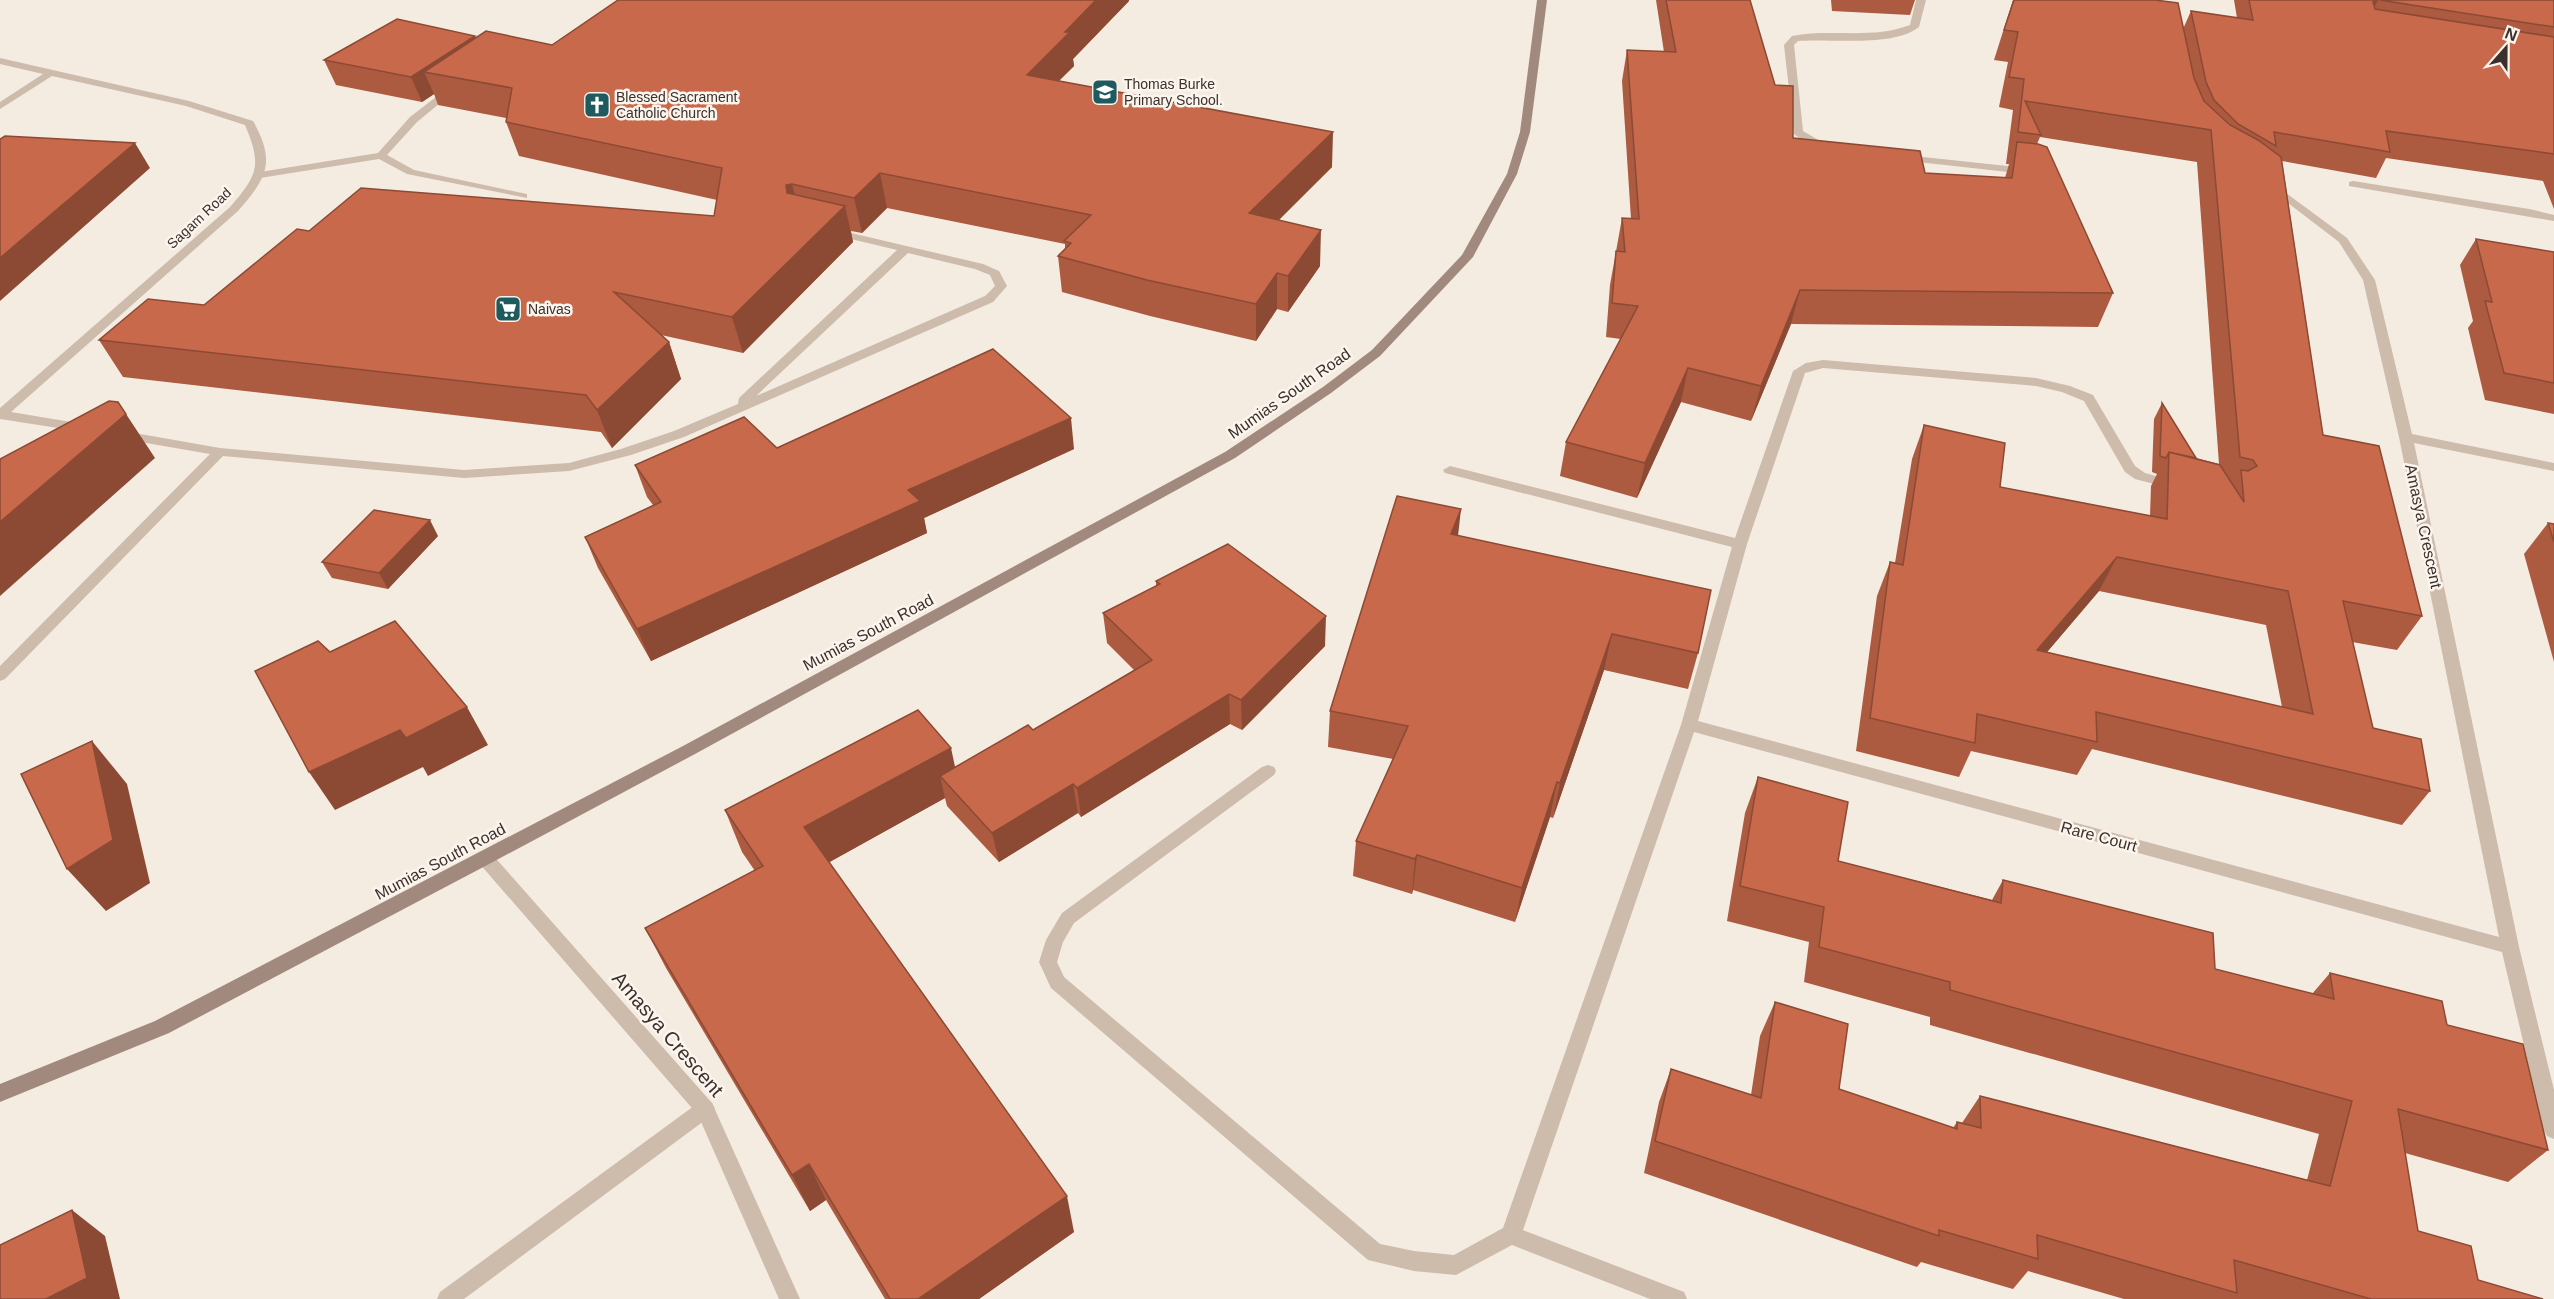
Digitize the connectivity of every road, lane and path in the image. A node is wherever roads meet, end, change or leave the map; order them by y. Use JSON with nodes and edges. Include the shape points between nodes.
{"nodes":[{"id":1,"x":1542,"y":0,"type":"edge"},
{"id":2,"x":1921,"y":0,"type":"edge"},
{"id":3,"x":0,"y":61,"type":"edge"},
{"id":4,"x":50,"y":73,"type":"junction"},
{"id":5,"x":457,"y":85,"type":"edge"},
{"id":6,"x":0,"y":106,"type":"edge"},
{"id":7,"x":1835,"y":150,"type":"edge"},
{"id":8,"x":381,"y":156,"type":"junction"},
{"id":9,"x":1888,"y":157,"type":"edge"},
{"id":10,"x":2037,"y":174,"type":"edge"},
{"id":11,"x":2256,"y":174,"type":"edge"},
{"id":12,"x":260,"y":175,"type":"junction"},
{"id":13,"x":2353,"y":184,"type":"dead end"},
{"id":14,"x":523,"y":196,"type":"dead end"},
{"id":15,"x":2554,"y":218,"type":"edge"},
{"id":16,"x":824,"y":230,"type":"edge"},
{"id":17,"x":905,"y":249,"type":"junction"},
{"id":18,"x":734,"y":410,"type":"junction"},
{"id":19,"x":1,"y":414,"type":"edge"},
{"id":20,"x":2406,"y":438,"type":"junction"},
{"id":21,"x":220,"y":452,"type":"junction"},
{"id":22,"x":2554,"y":467,"type":"edge"},
{"id":23,"x":1450,"y":470,"type":"dead end"},
{"id":24,"x":2184,"y":488,"type":"edge"},
{"id":25,"x":1740,"y":544,"type":"junction"},
{"id":26,"x":0,"y":675,"type":"edge"},
{"id":27,"x":1689,"y":725,"type":"junction"},
{"id":28,"x":1268,"y":771,"type":"dead end"},
{"id":29,"x":485,"y":858,"type":"junction"},
{"id":30,"x":2510,"y":947,"type":"junction"},
{"id":31,"x":0,"y":1093,"type":"edge"},
{"id":32,"x":705,"y":1109,"type":"junction"},
{"id":33,"x":2554,"y":1130,"type":"edge"},
{"id":34,"x":1511,"y":1235,"type":"junction"},
{"id":35,"x":447,"y":1299,"type":"edge"},
{"id":36,"x":790,"y":1299,"type":"edge"},
{"id":37,"x":1677,"y":1299,"type":"edge"}],
"edges":[{"from":1,"to":29,"type":"main road","name":"Mumias South Road","via":[[1525,132],[1512,174],[1467,257],[1376,353],[1230,455]]},
{"from":2,"to":7,"type":"street","via":[[1914,27],[1899,34],[1810,36],[1795,38],[1789,45],[1798,132]]},
{"from":3,"to":4,"type":"street"},
{"from":4,"to":6,"type":"street"},
{"from":4,"to":12,"type":"street","via":[[189,104],[249,123],[262,152]]},
{"from":5,"to":8,"type":"street","via":[[405,126]]},
{"from":8,"to":12,"type":"street"},
{"from":8,"to":14,"type":"street","via":[[411,172]]},
{"from":9,"to":10,"type":"street"},
{"from":11,"to":20,"type":"street","name":"Amasya Crescent","via":[[2343,240],[2369,280]]},
{"from":12,"to":19,"type":"street","name":"Sagam Road","via":[[234,209]]},
{"from":13,"to":15,"type":"street"},
{"from":16,"to":17,"type":"street"},
{"from":17,"to":18,"type":"street"},
{"from":17,"to":18,"type":"street","via":[[979,266],[996,273],[1001,286],[989,299]]},
{"from":18,"to":21,"type":"street","via":[[679,434],[568,467],[464,474]]},
{"from":19,"to":21,"type":"street"},
{"from":20,"to":22,"type":"street"},
{"from":20,"to":30,"type":"street","name":"Amasya Crescent"},
{"from":21,"to":26,"type":"street"},
{"from":23,"to":25,"type":"street"},
{"from":24,"to":25,"type":"street","via":[[2150,480],[2130,469],[2089,398],[2066,389],[2036,382],[1816,365],[1799,371]]},
{"from":25,"to":27,"type":"street"},
{"from":27,"to":30,"type":"street","name":"Rare Court"},
{"from":27,"to":34,"type":"street"},
{"from":28,"to":34,"type":"street","via":[[1068,918],[1048,962],[1056,982],[1375,1253],[1455,1264]]},
{"from":29,"to":31,"type":"main road","name":"Mumias South Road","via":[[162,1027]]},
{"from":29,"to":32,"type":"street","name":"Amasya Crescent"},
{"from":30,"to":33,"type":"street","name":"Amasya Crescent"},
{"from":32,"to":35,"type":"street"},
{"from":32,"to":36,"type":"street","name":"Amasya Crescent"},
{"from":34,"to":37,"type":"street"}]}
